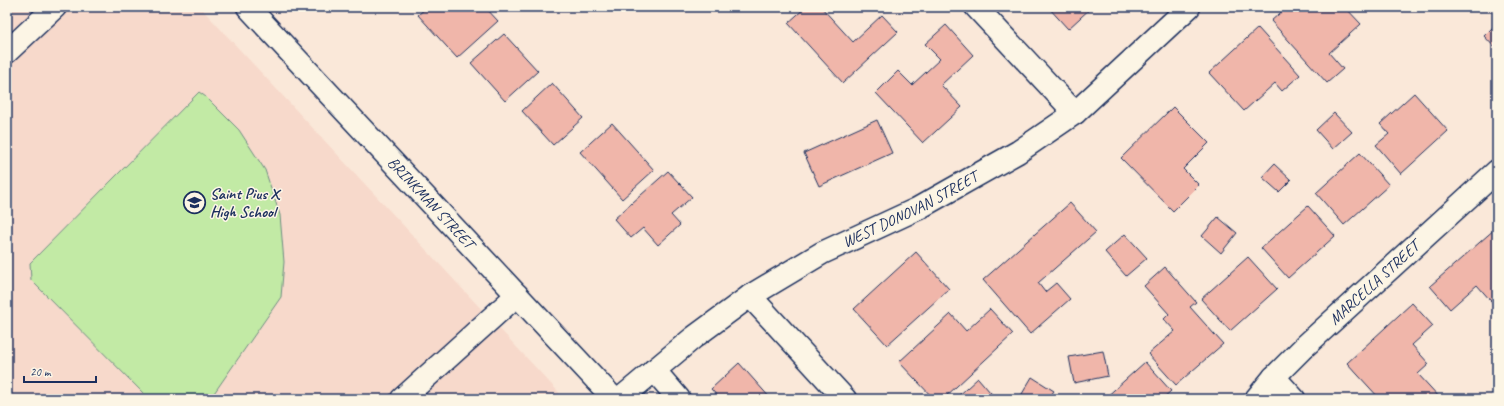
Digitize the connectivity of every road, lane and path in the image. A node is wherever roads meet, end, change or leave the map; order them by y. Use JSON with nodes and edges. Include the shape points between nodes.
{"nodes":[{"id":1,"x":56,"y":7,"type":"edge"},
{"id":2,"x":248,"y":7,"type":"edge"},
{"id":3,"x":976,"y":7,"type":"edge"},
{"id":4,"x":1190,"y":7,"type":"edge"},
{"id":5,"x":7,"y":52,"type":"edge"},
{"id":6,"x":1075,"y":113,"type":"junction"},
{"id":7,"x":1497,"y":171,"type":"edge"},
{"id":8,"x":517,"y":295,"type":"junction"},
{"id":9,"x":750,"y":296,"type":"junction"},
{"id":10,"x":654,"y":370,"type":"junction"},
{"id":11,"x":1274,"y":377,"type":"junction"},
{"id":12,"x":402,"y":399,"type":"edge"},
{"id":13,"x":614,"y":399,"type":"edge"},
{"id":14,"x":620,"y":399,"type":"edge"},
{"id":15,"x":679,"y":399,"type":"edge"},
{"id":16,"x":845,"y":399,"type":"edge"},
{"id":17,"x":1256,"y":399,"type":"edge"},
{"id":18,"x":1294,"y":399,"type":"edge"}],
"edges":[{"from":1,"to":5,"type":"street"},
{"from":2,"to":8,"type":"street","name":"BRINKMAN STREET"},
{"from":3,"to":6,"type":"street"},
{"from":4,"to":6,"type":"street","name":"WEST DONOVAN STREET"},
{"from":6,"to":9,"type":"street","name":"WEST DONOVAN STREET","via":[[1011,156],[917,208],[822,253]]},
{"from":7,"to":11,"type":"street","name":"MARCELLA STREET","via":[[1304,346]]},
{"from":8,"to":12,"type":"street"},
{"from":8,"to":13,"type":"street","name":"BRINKMAN STREET"},
{"from":9,"to":10,"type":"street","name":"WEST DONOVAN STREET","via":[[692,338]]},
{"from":9,"to":16,"type":"street"},
{"from":10,"to":14,"type":"street","name":"WEST DONOVAN STREET"},
{"from":10,"to":15,"type":"street"},
{"from":11,"to":17,"type":"street","name":"MARCELLA STREET"},
{"from":11,"to":18,"type":"street"}]}
